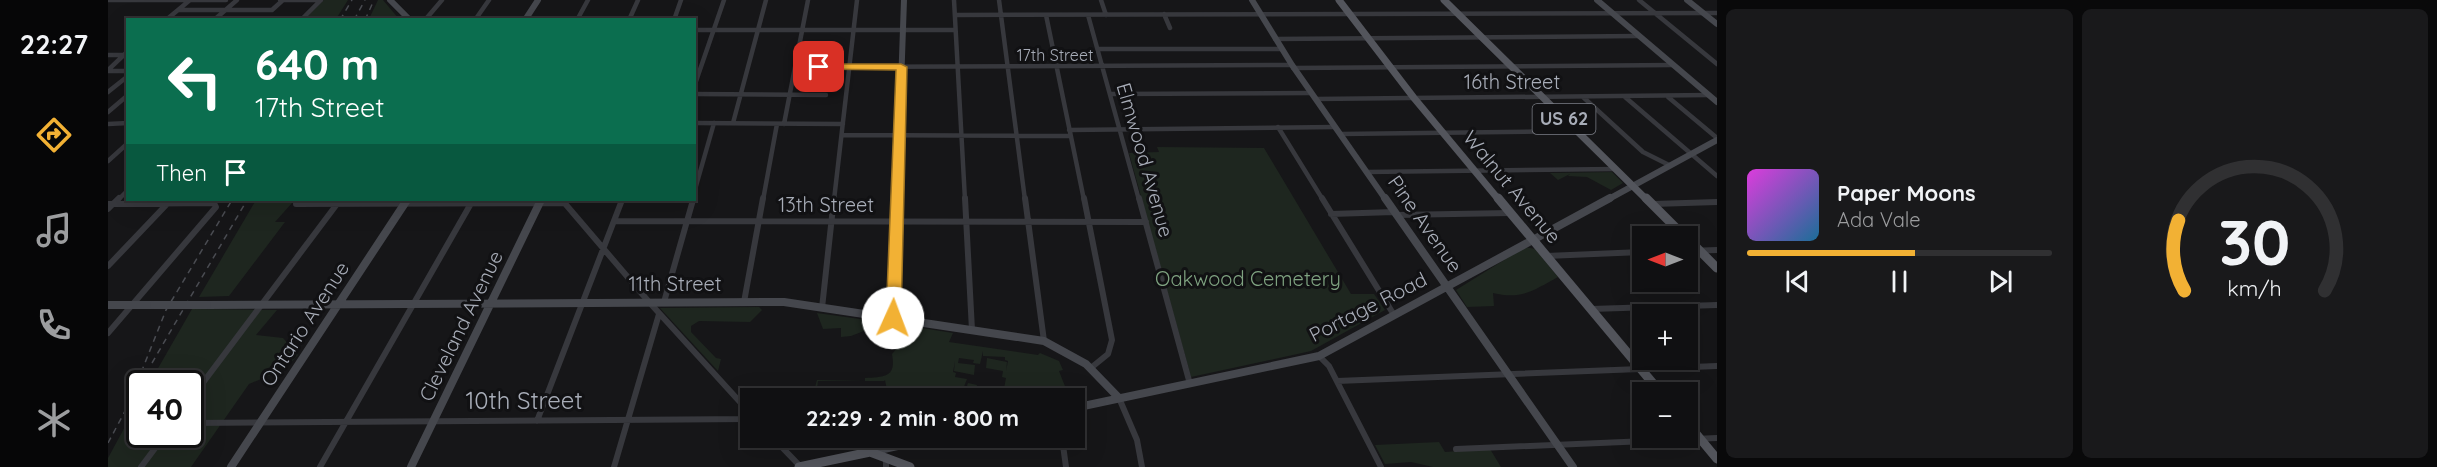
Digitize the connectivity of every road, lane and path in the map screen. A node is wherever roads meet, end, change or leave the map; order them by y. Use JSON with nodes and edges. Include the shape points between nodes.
{"nodes":[{"id":1,"x":108,"y":0,"type":"edge"},
{"id":2,"x":190,"y":0,"type":"edge"},
{"id":3,"x":226,"y":0,"type":"edge"},
{"id":4,"x":237,"y":0,"type":"edge"},
{"id":5,"x":281,"y":0,"type":"edge"},
{"id":6,"x":321,"y":0,"type":"edge"},
{"id":7,"x":390,"y":0,"type":"edge"},
{"id":8,"x":442,"y":0,"type":"edge"},
{"id":9,"x":489,"y":0,"type":"edge"},
{"id":10,"x":538,"y":0,"type":"edge"},
{"id":11,"x":588,"y":0,"type":"edge"},
{"id":12,"x":638,"y":0,"type":"edge"},
{"id":13,"x":681,"y":0,"type":"edge"},
{"id":14,"x":724,"y":0,"type":"edge"},
{"id":15,"x":766,"y":0,"type":"edge"},
{"id":16,"x":808,"y":0,"type":"edge"},
{"id":17,"x":856,"y":0,"type":"edge"},
{"id":18,"x":904,"y":0,"type":"edge"},
{"id":19,"x":954,"y":0,"type":"edge"},
{"id":20,"x":999,"y":0,"type":"edge"},
{"id":21,"x":1101,"y":0,"type":"edge"},
{"id":22,"x":1252,"y":0,"type":"edge"},
{"id":23,"x":1339,"y":0,"type":"edge"},
{"id":24,"x":1444,"y":0,"type":"edge"},
{"id":25,"x":1597,"y":0,"type":"edge"},
{"id":26,"x":1639,"y":0,"type":"edge"},
{"id":27,"x":1687,"y":0,"type":"edge"},
{"id":28,"x":178,"y":10,"type":"junction"},
{"id":29,"x":224,"y":10,"type":"junction"},
{"id":30,"x":1655,"y":13,"type":"junction"},
{"id":31,"x":1704,"y":13,"type":"junction"},
{"id":32,"x":1717,"y":13,"type":"edge"},
{"id":33,"x":1350,"y":14,"type":"junction"},
{"id":34,"x":1456,"y":14,"type":"junction"},
{"id":35,"x":1613,"y":14,"type":"junction"},
{"id":36,"x":955,"y":15,"type":"junction"},
{"id":37,"x":1001,"y":15,"type":"junction"},
{"id":38,"x":1046,"y":15,"type":"junction"},
{"id":39,"x":1088,"y":15,"type":"junction"},
{"id":40,"x":1106,"y":15,"type":"junction"},
{"id":41,"x":1164,"y":15,"type":"junction"},
{"id":42,"x":1260,"y":15,"type":"junction"},
{"id":43,"x":168,"y":18,"type":"edge"},
{"id":44,"x":216,"y":18,"type":"edge"},
{"id":45,"x":303,"y":18,"type":"edge"},
{"id":46,"x":408,"y":18,"type":"edge"},
{"id":47,"x":427,"y":18,"type":"edge"},
{"id":48,"x":476,"y":18,"type":"edge"},
{"id":49,"x":526,"y":18,"type":"edge"},
{"id":50,"x":578,"y":18,"type":"edge"},
{"id":51,"x":630,"y":18,"type":"edge"},
{"id":52,"x":675,"y":18,"type":"edge"},
{"id":53,"x":1717,"y":24,"type":"edge"},
{"id":54,"x":1170,"y":28,"type":"dead end"},
{"id":55,"x":696,"y":30,"type":"edge"},
{"id":56,"x":714,"y":30,"type":"junction"},
{"id":57,"x":758,"y":30,"type":"junction"},
{"id":58,"x":802,"y":30,"type":"junction"},
{"id":59,"x":853,"y":30,"type":"junction"},
{"id":60,"x":903,"y":30,"type":"junction"},
{"id":61,"x":955,"y":30,"type":"junction"},
{"id":62,"x":1639,"y":36,"type":"junction"},
{"id":63,"x":1480,"y":37,"type":"junction"},
{"id":64,"x":1367,"y":38,"type":"junction"},
{"id":65,"x":1275,"y":39,"type":"junction"},
{"id":66,"x":1281,"y":49,"type":"junction"},
{"id":67,"x":1098,"y":50,"type":"junction"},
{"id":68,"x":126,"y":54,"type":"edge"},
{"id":69,"x":108,"y":55,"type":"edge"},
{"id":70,"x":1672,"y":64,"type":"junction"},
{"id":71,"x":1717,"y":64,"type":"edge"},
{"id":72,"x":1103,"y":66,"type":"junction"},
{"id":73,"x":1509,"y":66,"type":"junction"},
{"id":74,"x":819,"y":67,"type":"dead end"},
{"id":75,"x":849,"y":67,"type":"junction"},
{"id":76,"x":901,"y":67,"type":"junction"},
{"id":77,"x":958,"y":67,"type":"junction"},
{"id":78,"x":1008,"y":67,"type":"junction"},
{"id":79,"x":1056,"y":67,"type":"junction"},
{"id":80,"x":1292,"y":67,"type":"junction"},
{"id":81,"x":1389,"y":67,"type":"junction"},
{"id":82,"x":108,"y":70,"type":"edge"},
{"id":83,"x":126,"y":71,"type":"edge"},
{"id":84,"x":126,"y":78,"type":"edge"},
{"id":85,"x":696,"y":81,"type":"edge"},
{"id":86,"x":108,"y":92,"type":"edge"},
{"id":87,"x":696,"y":94,"type":"edge"},
{"id":88,"x":741,"y":94,"type":"junction"},
{"id":89,"x":1111,"y":94,"type":"junction"},
{"id":90,"x":790,"y":95,"type":"junction"},
{"id":91,"x":826,"y":95,"type":"dead end"},
{"id":92,"x":1709,"y":95,"type":"junction"},
{"id":93,"x":1314,"y":96,"type":"junction"},
{"id":94,"x":1625,"y":96,"type":"junction"},
{"id":95,"x":1667,"y":96,"type":"junction"},
{"id":96,"x":126,"y":97,"type":"edge"},
{"id":97,"x":1542,"y":97,"type":"junction"},
{"id":98,"x":1583,"y":97,"type":"junction"},
{"id":99,"x":1414,"y":98,"type":"junction"},
{"id":100,"x":1717,"y":102,"type":"edge"},
{"id":101,"x":109,"y":110,"type":"edge"},
{"id":102,"x":126,"y":123,"type":"edge"},
{"id":103,"x":696,"y":123,"type":"edge"},
{"id":104,"x":714,"y":123,"type":"junction"},
{"id":105,"x":733,"y":123,"type":"junction"},
{"id":106,"x":108,"y":124,"type":"edge"},
{"id":107,"x":781,"y":124,"type":"junction"},
{"id":108,"x":843,"y":124,"type":"junction"},
{"id":109,"x":1278,"y":127,"type":"junction"},
{"id":110,"x":1120,"y":129,"type":"junction"},
{"id":111,"x":1070,"y":130,"type":"junction"},
{"id":112,"x":1337,"y":130,"type":"junction"},
{"id":113,"x":1577,"y":131,"type":"junction"},
{"id":114,"x":1443,"y":132,"type":"junction"},
{"id":115,"x":842,"y":135,"type":"junction"},
{"id":116,"x":900,"y":135,"type":"junction"},
{"id":117,"x":961,"y":135,"type":"junction"},
{"id":118,"x":1017,"y":136,"type":"junction"},
{"id":119,"x":1071,"y":136,"type":"junction"},
{"id":120,"x":1717,"y":139,"type":"edge"},
{"id":121,"x":126,"y":145,"type":"edge"},
{"id":122,"x":1690,"y":154,"type":"junction"},
{"id":123,"x":108,"y":161,"type":"edge"},
{"id":124,"x":1669,"y":165,"type":"junction"},
{"id":125,"x":1616,"y":169,"type":"junction"},
{"id":126,"x":1475,"y":171,"type":"junction"},
{"id":127,"x":1366,"y":172,"type":"junction"},
{"id":128,"x":1717,"y":176,"type":"edge"},
{"id":129,"x":1632,"y":185,"type":"junction"},
{"id":130,"x":696,"y":187,"type":"edge"},
{"id":131,"x":126,"y":192,"type":"edge"},
{"id":132,"x":472,"y":201,"type":"edge"},
{"id":133,"x":540,"y":201,"type":"edge"},
{"id":134,"x":564,"y":201,"type":"edge"},
{"id":135,"x":622,"y":201,"type":"edge"},
{"id":136,"x":693,"y":201,"type":"edge"},
{"id":137,"x":338,"y":202,"type":"edge"},
{"id":138,"x":405,"y":202,"type":"edge"},
{"id":139,"x":1717,"y":202,"type":"edge"},
{"id":140,"x":111,"y":204,"type":"edge"},
{"id":141,"x":167,"y":204,"type":"junction"},
{"id":142,"x":296,"y":204,"type":"dead end"},
{"id":143,"x":1651,"y":204,"type":"junction"},
{"id":144,"x":108,"y":210,"type":"edge"},
{"id":145,"x":1395,"y":213,"type":"junction"},
{"id":146,"x":1510,"y":213,"type":"junction"},
{"id":147,"x":1331,"y":214,"type":"junction"},
{"id":148,"x":614,"y":220,"type":"junction"},
{"id":149,"x":687,"y":220,"type":"junction"},
{"id":150,"x":759,"y":220,"type":"junction"},
{"id":151,"x":832,"y":220,"type":"junction"},
{"id":152,"x":896,"y":220,"type":"junction"},
{"id":153,"x":965,"y":221,"type":"junction"},
{"id":154,"x":1088,"y":221,"type":"junction"},
{"id":155,"x":1028,"y":222,"type":"junction"},
{"id":156,"x":1146,"y":222,"type":"junction"},
{"id":157,"x":1674,"y":226,"type":"edge"},
{"id":158,"x":1532,"y":239,"type":"junction"},
{"id":159,"x":602,"y":249,"type":"junction"},
{"id":160,"x":1699,"y":250,"type":"joint"},
{"id":161,"x":1717,"y":250,"type":"edge"},
{"id":162,"x":1632,"y":252,"type":"edge"},
{"id":163,"x":1546,"y":256,"type":"junction"},
{"id":164,"x":108,"y":266,"type":"edge"},
{"id":165,"x":1717,"y":268,"type":"edge"},
{"id":166,"x":1447,"y":286,"type":"junction"},
{"id":167,"x":582,"y":302,"type":"junction"},
{"id":168,"x":649,"y":302,"type":"junction"},
{"id":169,"x":664,"y":302,"type":"junction"},
{"id":170,"x":744,"y":302,"type":"junction"},
{"id":171,"x":414,"y":303,"type":"junction"},
{"id":172,"x":491,"y":303,"type":"junction"},
{"id":173,"x":262,"y":304,"type":"junction"},
{"id":174,"x":338,"y":304,"type":"junction"},
{"id":175,"x":1717,"y":304,"type":"edge"},
{"id":176,"x":108,"y":305,"type":"edge"},
{"id":177,"x":133,"y":305,"type":"junction"},
{"id":178,"x":822,"y":308,"type":"junction"},
{"id":179,"x":1591,"y":309,"type":"junction"},
{"id":180,"x":659,"y":314,"type":"junction"},
{"id":181,"x":1394,"y":315,"type":"junction"},
{"id":182,"x":893,"y":318,"type":"junction"},
{"id":183,"x":972,"y":330,"type":"junction"},
{"id":184,"x":108,"y":333,"type":"edge"},
{"id":185,"x":1044,"y":341,"type":"junction"},
{"id":186,"x":1319,"y":356,"type":"junction"},
{"id":187,"x":1632,"y":358,"type":"edge"},
{"id":188,"x":1717,"y":366,"type":"edge"},
{"id":189,"x":1092,"y":367,"type":"junction"},
{"id":190,"x":1698,"y":367,"type":"edge"},
{"id":191,"x":1632,"y":369,"type":"edge"},
{"id":192,"x":1642,"y":370,"type":"edge"},
{"id":193,"x":1508,"y":375,"type":"junction"},
{"id":194,"x":204,"y":381,"type":"edge"},
{"id":195,"x":1336,"y":381,"type":"junction"},
{"id":196,"x":1652,"y":382,"type":"edge"},
{"id":197,"x":1190,"y":384,"type":"junction"},
{"id":198,"x":1119,"y":398,"type":"junction"},
{"id":199,"x":740,"y":402,"type":"edge"},
{"id":200,"x":1085,"y":406,"type":"edge"},
{"id":201,"x":740,"y":419,"type":"edge"},
{"id":202,"x":628,"y":420,"type":"junction"},
{"id":203,"x":433,"y":421,"type":"junction"},
{"id":204,"x":537,"y":421,"type":"junction"},
{"id":205,"x":346,"y":422,"type":"junction"},
{"id":206,"x":204,"y":423,"type":"edge"},
{"id":207,"x":261,"y":423,"type":"junction"},
{"id":208,"x":1699,"y":438,"type":"junction"},
{"id":209,"x":1717,"y":438,"type":"edge"},
{"id":210,"x":1557,"y":444,"type":"junction"},
{"id":211,"x":155,"y":448,"type":"edge"},
{"id":212,"x":785,"y":448,"type":"edge"},
{"id":213,"x":888,"y":448,"type":"edge"},
{"id":214,"x":1063,"y":448,"type":"edge"},
{"id":215,"x":1456,"y":449,"type":"dead end"},
{"id":216,"x":870,"y":452,"type":"junction"},
{"id":217,"x":1717,"y":459,"type":"edge"},
{"id":218,"x":886,"y":462,"type":"edge"},
{"id":219,"x":804,"y":466,"type":"edge"},
{"id":220,"x":141,"y":467,"type":"edge"},
{"id":221,"x":231,"y":467,"type":"edge"},
{"id":222,"x":320,"y":467,"type":"edge"},
{"id":223,"x":411,"y":467,"type":"edge"},
{"id":224,"x":614,"y":467,"type":"edge"},
{"id":225,"x":910,"y":467,"type":"edge"},
{"id":226,"x":1065,"y":467,"type":"edge"},
{"id":227,"x":1142,"y":467,"type":"edge"},
{"id":228,"x":1381,"y":467,"type":"edge"},
{"id":229,"x":1573,"y":467,"type":"edge"}],
"edges":[{"from":1,"to":2,"type":"street"},
{"from":2,"to":3,"type":"street"},
{"from":2,"to":28,"type":"street"},
{"from":4,"to":29,"type":"street"},
{"from":5,"to":6,"type":"street"},
{"from":5,"to":29,"type":"street","via":[[272,10]]},
{"from":6,"to":45,"type":"street"},
{"from":7,"to":46,"type":"street"},
{"from":8,"to":47,"type":"street"},
{"from":9,"to":48,"type":"street"},
{"from":10,"to":49,"type":"street"},
{"from":11,"to":50,"type":"street"},
{"from":12,"to":51,"type":"street"},
{"from":13,"to":52,"type":"street"},
{"from":14,"to":56,"type":"street"},
{"from":15,"to":57,"type":"street"},
{"from":16,"to":58,"type":"street"},
{"from":17,"to":59,"type":"street"},
{"from":18,"to":60,"type":"street"},
{"from":19,"to":36,"type":"street"},
{"from":20,"to":37,"type":"street"},
{"from":21,"to":40,"type":"street"},
{"from":22,"to":42,"type":"street","name":"Pine Avenue"},
{"from":23,"to":33,"type":"main road","name":"Walnut Avenue"},
{"from":24,"to":34,"type":"main road","number":"US 62"},
{"from":25,"to":35,"type":"street"},
{"from":26,"to":30,"type":"street"},
{"from":27,"to":31,"type":"street"},
{"from":28,"to":29,"type":"street"},
{"from":28,"to":43,"type":"street"},
{"from":29,"to":44,"type":"street"},
{"from":30,"to":31,"type":"street"},
{"from":30,"to":35,"type":"street"},
{"from":30,"to":71,"type":"street"},
{"from":31,"to":32,"type":"street"},
{"from":31,"to":53,"type":"street"},
{"from":33,"to":34,"type":"street"},
{"from":33,"to":42,"type":"street"},
{"from":33,"to":64,"type":"main road","name":"Walnut Avenue"},
{"from":34,"to":35,"type":"street"},
{"from":34,"to":63,"type":"main road","number":"US 62"},
{"from":35,"to":62,"type":"street"},
{"from":36,"to":37,"type":"street"},
{"from":36,"to":61,"type":"street"},
{"from":37,"to":38,"type":"street"},
{"from":37,"to":78,"type":"street"},
{"from":38,"to":39,"type":"street"},
{"from":38,"to":79,"type":"street"},
{"from":39,"to":40,"type":"street"},
{"from":39,"to":67,"type":"street","name":"Elmwood Avenue"},
{"from":40,"to":41,"type":"street"},
{"from":41,"to":42,"type":"street"},
{"from":41,"to":54,"type":"street"},
{"from":42,"to":65,"type":"street","name":"Pine Avenue"},
{"from":55,"to":56,"type":"street"},
{"from":56,"to":57,"type":"street"},
{"from":56,"to":85,"type":"street"},
{"from":57,"to":58,"type":"street"},
{"from":57,"to":88,"type":"street"},
{"from":58,"to":59,"type":"street"},
{"from":58,"to":90,"type":"street"},
{"from":59,"to":60,"type":"street"},
{"from":59,"to":75,"type":"street"},
{"from":60,"to":61,"type":"street"},
{"from":60,"to":76,"type":"street"},
{"from":61,"to":77,"type":"street"},
{"from":62,"to":63,"type":"street"},
{"from":62,"to":70,"type":"street"},
{"from":63,"to":64,"type":"street"},
{"from":63,"to":73,"type":"main road","number":"US 62"},
{"from":64,"to":65,"type":"street"},
{"from":64,"to":81,"type":"main road","name":"Walnut Avenue"},
{"from":65,"to":66,"type":"street","name":"Pine Avenue"},
{"from":66,"to":67,"type":"street"},
{"from":66,"to":80,"type":"street","name":"Pine Avenue"},
{"from":67,"to":72,"type":"street","name":"Elmwood Avenue"},
{"from":68,"to":69,"type":"street"},
{"from":68,"to":82,"type":"street"},
{"from":70,"to":73,"type":"street","name":"17th Street"},
{"from":70,"to":92,"type":"street"},
{"from":72,"to":79,"type":"street","name":"17th Street"},
{"from":72,"to":80,"type":"street","name":"17th Street"},
{"from":72,"to":89,"type":"street","name":"Elmwood Avenue"},
{"from":73,"to":81,"type":"street","name":"17th Street"},
{"from":73,"to":97,"type":"main road","number":"US 62"},
{"from":74,"to":75,"type":"street","name":"17th Street"},
{"from":75,"to":76,"type":"street","name":"17th Street"},
{"from":75,"to":108,"type":"street"},
{"from":76,"to":77,"type":"street","name":"17th Street"},
{"from":76,"to":116,"type":"street"},
{"from":77,"to":78,"type":"street","name":"17th Street"},
{"from":77,"to":117,"type":"street"},
{"from":78,"to":79,"type":"street","name":"17th Street"},
{"from":78,"to":118,"type":"street"},
{"from":79,"to":111,"type":"street"},
{"from":80,"to":81,"type":"street","name":"17th Street"},
{"from":80,"to":93,"type":"street","name":"Pine Avenue"},
{"from":81,"to":99,"type":"main road","name":"Walnut Avenue"},
{"from":82,"to":83,"type":"street"},
{"from":84,"to":86,"type":"street"},
{"from":87,"to":88,"type":"street"},
{"from":88,"to":90,"type":"street"},
{"from":88,"to":105,"type":"street"},
{"from":89,"to":93,"type":"street","name":"16th Street"},
{"from":89,"to":110,"type":"street","name":"Elmwood Avenue"},
{"from":90,"to":91,"type":"street"},
{"from":90,"to":107,"type":"street"},
{"from":92,"to":95,"type":"street","name":"16th Street"},
{"from":92,"to":100,"type":"street"},
{"from":93,"to":99,"type":"street","name":"16th Street"},
{"from":93,"to":112,"type":"street","name":"Pine Avenue"},
{"from":94,"to":95,"type":"street","name":"16th Street"},
{"from":94,"to":98,"type":"street","name":"16th Street"},
{"from":94,"to":122,"type":"street"},
{"from":95,"to":120,"type":"street"},
{"from":96,"to":101,"type":"street"},
{"from":97,"to":98,"type":"street","name":"16th Street"},
{"from":97,"to":99,"type":"street","name":"16th Street"},
{"from":97,"to":113,"type":"main road","number":"US 62"},
{"from":98,"to":124,"type":"street","via":[[1643,152]]},
{"from":99,"to":114,"type":"main road","name":"Walnut Avenue"},
{"from":102,"to":106,"type":"street"},
{"from":103,"to":104,"type":"street"},
{"from":104,"to":105,"type":"street"},
{"from":104,"to":130,"type":"street"},
{"from":105,"to":107,"type":"street"},
{"from":107,"to":108,"type":"street"},
{"from":107,"to":150,"type":"street"},
{"from":108,"to":115,"type":"street"},
{"from":109,"to":110,"type":"street"},
{"from":109,"to":112,"type":"street"},
{"from":109,"to":147,"type":"street"},
{"from":110,"to":111,"type":"street"},
{"from":110,"to":156,"type":"street","name":"Elmwood Avenue"},
{"from":111,"to":119,"type":"street"},
{"from":112,"to":114,"type":"street"},
{"from":112,"to":127,"type":"street","name":"Pine Avenue"},
{"from":113,"to":114,"type":"street"},
{"from":113,"to":125,"type":"main road","number":"US 62"},
{"from":114,"to":126,"type":"main road","name":"Walnut Avenue"},
{"from":115,"to":116,"type":"street"},
{"from":115,"to":151,"type":"street"},
{"from":116,"to":117,"type":"street"},
{"from":116,"to":152,"type":"street"},
{"from":117,"to":118,"type":"street"},
{"from":117,"to":153,"type":"street"},
{"from":118,"to":119,"type":"street"},
{"from":118,"to":155,"type":"street"},
{"from":119,"to":154,"type":"street"},
{"from":120,"to":122,"type":"street","name":"Portage Road"},
{"from":121,"to":123,"type":"street"},
{"from":122,"to":124,"type":"street","name":"Portage Road"},
{"from":122,"to":128,"type":"street"},
{"from":124,"to":129,"type":"street","name":"Portage Road"},
{"from":125,"to":126,"type":"street"},
{"from":125,"to":129,"type":"main road","number":"US 62"},
{"from":126,"to":127,"type":"street"},
{"from":126,"to":146,"type":"main road","name":"Walnut Avenue"},
{"from":127,"to":145,"type":"street","name":"Pine Avenue"},
{"from":129,"to":143,"type":"main road","number":"US 62"},
{"from":129,"to":158,"type":"street","name":"Portage Road"},
{"from":131,"to":140,"type":"street"},
{"from":132,"to":133,"type":"street"},
{"from":132,"to":138,"type":"street"},
{"from":132,"to":171,"type":"street"},
{"from":133,"to":134,"type":"street"},
{"from":133,"to":172,"type":"street","name":"Cleveland Avenue"},
{"from":134,"to":159,"type":"street"},
{"from":135,"to":148,"type":"street"},
{"from":136,"to":149,"type":"street"},
{"from":137,"to":138,"type":"street"},
{"from":137,"to":142,"type":"street"},
{"from":137,"to":173,"type":"street"},
{"from":138,"to":174,"type":"street","name":"Ontario Avenue"},
{"from":139,"to":143,"type":"street"},
{"from":140,"to":141,"type":"street"},
{"from":140,"to":144,"type":"street"},
{"from":141,"to":164,"type":"street"},
{"from":141,"to":177,"type":"street","via":[[214,203],[216,207]]},
{"from":143,"to":157,"type":"main road","number":"US 62"},
{"from":145,"to":146,"type":"street"},
{"from":145,"to":147,"type":"street"},
{"from":145,"to":166,"type":"street","name":"Pine Avenue"},
{"from":146,"to":158,"type":"main road","name":"Walnut Avenue"},
{"from":147,"to":181,"type":"street"},
{"from":148,"to":149,"type":"street","name":"13th Street"},
{"from":148,"to":159,"type":"street"},
{"from":149,"to":150,"type":"street","name":"13th Street"},
{"from":149,"to":169,"type":"street"},
{"from":150,"to":151,"type":"street","name":"13th Street"},
{"from":150,"to":170,"type":"street"},
{"from":151,"to":152,"type":"street","name":"13th Street"},
{"from":151,"to":178,"type":"street"},
{"from":152,"to":153,"type":"street","name":"13th Street"},
{"from":152,"to":182,"type":"street"},
{"from":153,"to":155,"type":"street","name":"13th Street"},
{"from":153,"to":183,"type":"street"},
{"from":154,"to":155,"type":"street","name":"13th Street"},
{"from":154,"to":156,"type":"street","name":"13th Street"},
{"from":154,"to":189,"type":"street","via":[[1113,343],[1108,355]]},
{"from":155,"to":185,"type":"street"},
{"from":156,"to":197,"type":"street","name":"Elmwood Avenue"},
{"from":158,"to":163,"type":"main road","name":"Walnut Avenue"},
{"from":158,"to":166,"type":"street","name":"Portage Road"},
{"from":159,"to":167,"type":"street"},
{"from":159,"to":168,"type":"street"},
{"from":160,"to":161,"type":"street"},
{"from":160,"to":165,"type":"main road","number":"US 62"},
{"from":162,"to":163,"type":"street"},
{"from":163,"to":179,"type":"main road","name":"Walnut Avenue"},
{"from":166,"to":181,"type":"street","name":"Portage Road"},
{"from":166,"to":193,"type":"street","name":"Pine Avenue"},
{"from":167,"to":168,"type":"street","name":"11th Street"},
{"from":167,"to":172,"type":"street","name":"11th Street"},
{"from":167,"to":204,"type":"street"},
{"from":168,"to":169,"type":"street","name":"11th Street"},
{"from":168,"to":180,"type":"street"},
{"from":169,"to":170,"type":"street","name":"11th Street"},
{"from":170,"to":178,"type":"street","name":"11th Street","via":[[784,302]]},
{"from":171,"to":172,"type":"street","name":"11th Street"},
{"from":171,"to":174,"type":"street","name":"11th Street"},
{"from":171,"to":205,"type":"street"},
{"from":172,"to":203,"type":"street","name":"Cleveland Avenue"},
{"from":173,"to":174,"type":"street","name":"11th Street"},
{"from":173,"to":177,"type":"street","name":"11th Street","bridge":true},
{"from":173,"to":194,"type":"street"},
{"from":174,"to":207,"type":"street","name":"Ontario Avenue"},
{"from":175,"to":179,"type":"street"},
{"from":176,"to":177,"type":"street","name":"11th Street"},
{"from":177,"to":184,"type":"street"},
{"from":178,"to":182,"type":"street","name":"11th Street"},
{"from":179,"to":187,"type":"main road","name":"Walnut Avenue"},
{"from":180,"to":199,"type":"street"},
{"from":180,"to":202,"type":"street"},
{"from":181,"to":186,"type":"street","name":"Portage Road"},
{"from":182,"to":183,"type":"street","name":"11th Street"},
{"from":183,"to":185,"type":"street","name":"11th Street"},
{"from":185,"to":189,"type":"street","name":"11th Street"},
{"from":186,"to":195,"type":"street"},
{"from":186,"to":197,"type":"street","name":"Portage Road"},
{"from":188,"to":190,"type":"street"},
{"from":189,"to":198,"type":"street","name":"11th Street"},
{"from":191,"to":193,"type":"street"},
{"from":192,"to":196,"type":"main road","name":"Walnut Avenue"},
{"from":193,"to":195,"type":"street"},
{"from":193,"to":210,"type":"street","name":"Pine Avenue"},
{"from":195,"to":228,"type":"street"},
{"from":197,"to":198,"type":"street","name":"Portage Road"},
{"from":198,"to":200,"type":"street","name":"Portage Road"},
{"from":198,"to":227,"type":"street","via":[[1137,440]]},
{"from":201,"to":202,"type":"street","name":"10th Street"},
{"from":202,"to":204,"type":"street","name":"10th Street"},
{"from":202,"to":224,"type":"street"},
{"from":203,"to":204,"type":"street","name":"10th Street"},
{"from":203,"to":205,"type":"street","name":"10th Street"},
{"from":203,"to":223,"type":"street","name":"Cleveland Avenue"},
{"from":205,"to":207,"type":"street","name":"10th Street"},
{"from":205,"to":222,"type":"street"},
{"from":206,"to":207,"type":"street","name":"10th Street"},
{"from":207,"to":221,"type":"street","name":"Ontario Avenue"},
{"from":208,"to":209,"type":"street"},
{"from":208,"to":210,"type":"street"},
{"from":208,"to":217,"type":"main road"},
{"from":210,"to":215,"type":"street"},
{"from":210,"to":229,"type":"street","name":"Pine Avenue"},
{"from":211,"to":220,"type":"street"},
{"from":212,"to":219,"type":"street"},
{"from":213,"to":216,"type":"street"},
{"from":214,"to":226,"type":"street"},
{"from":216,"to":218,"type":"main road"},
{"from":216,"to":219,"type":"main road"},
{"from":218,"to":225,"type":"main road"}]}
